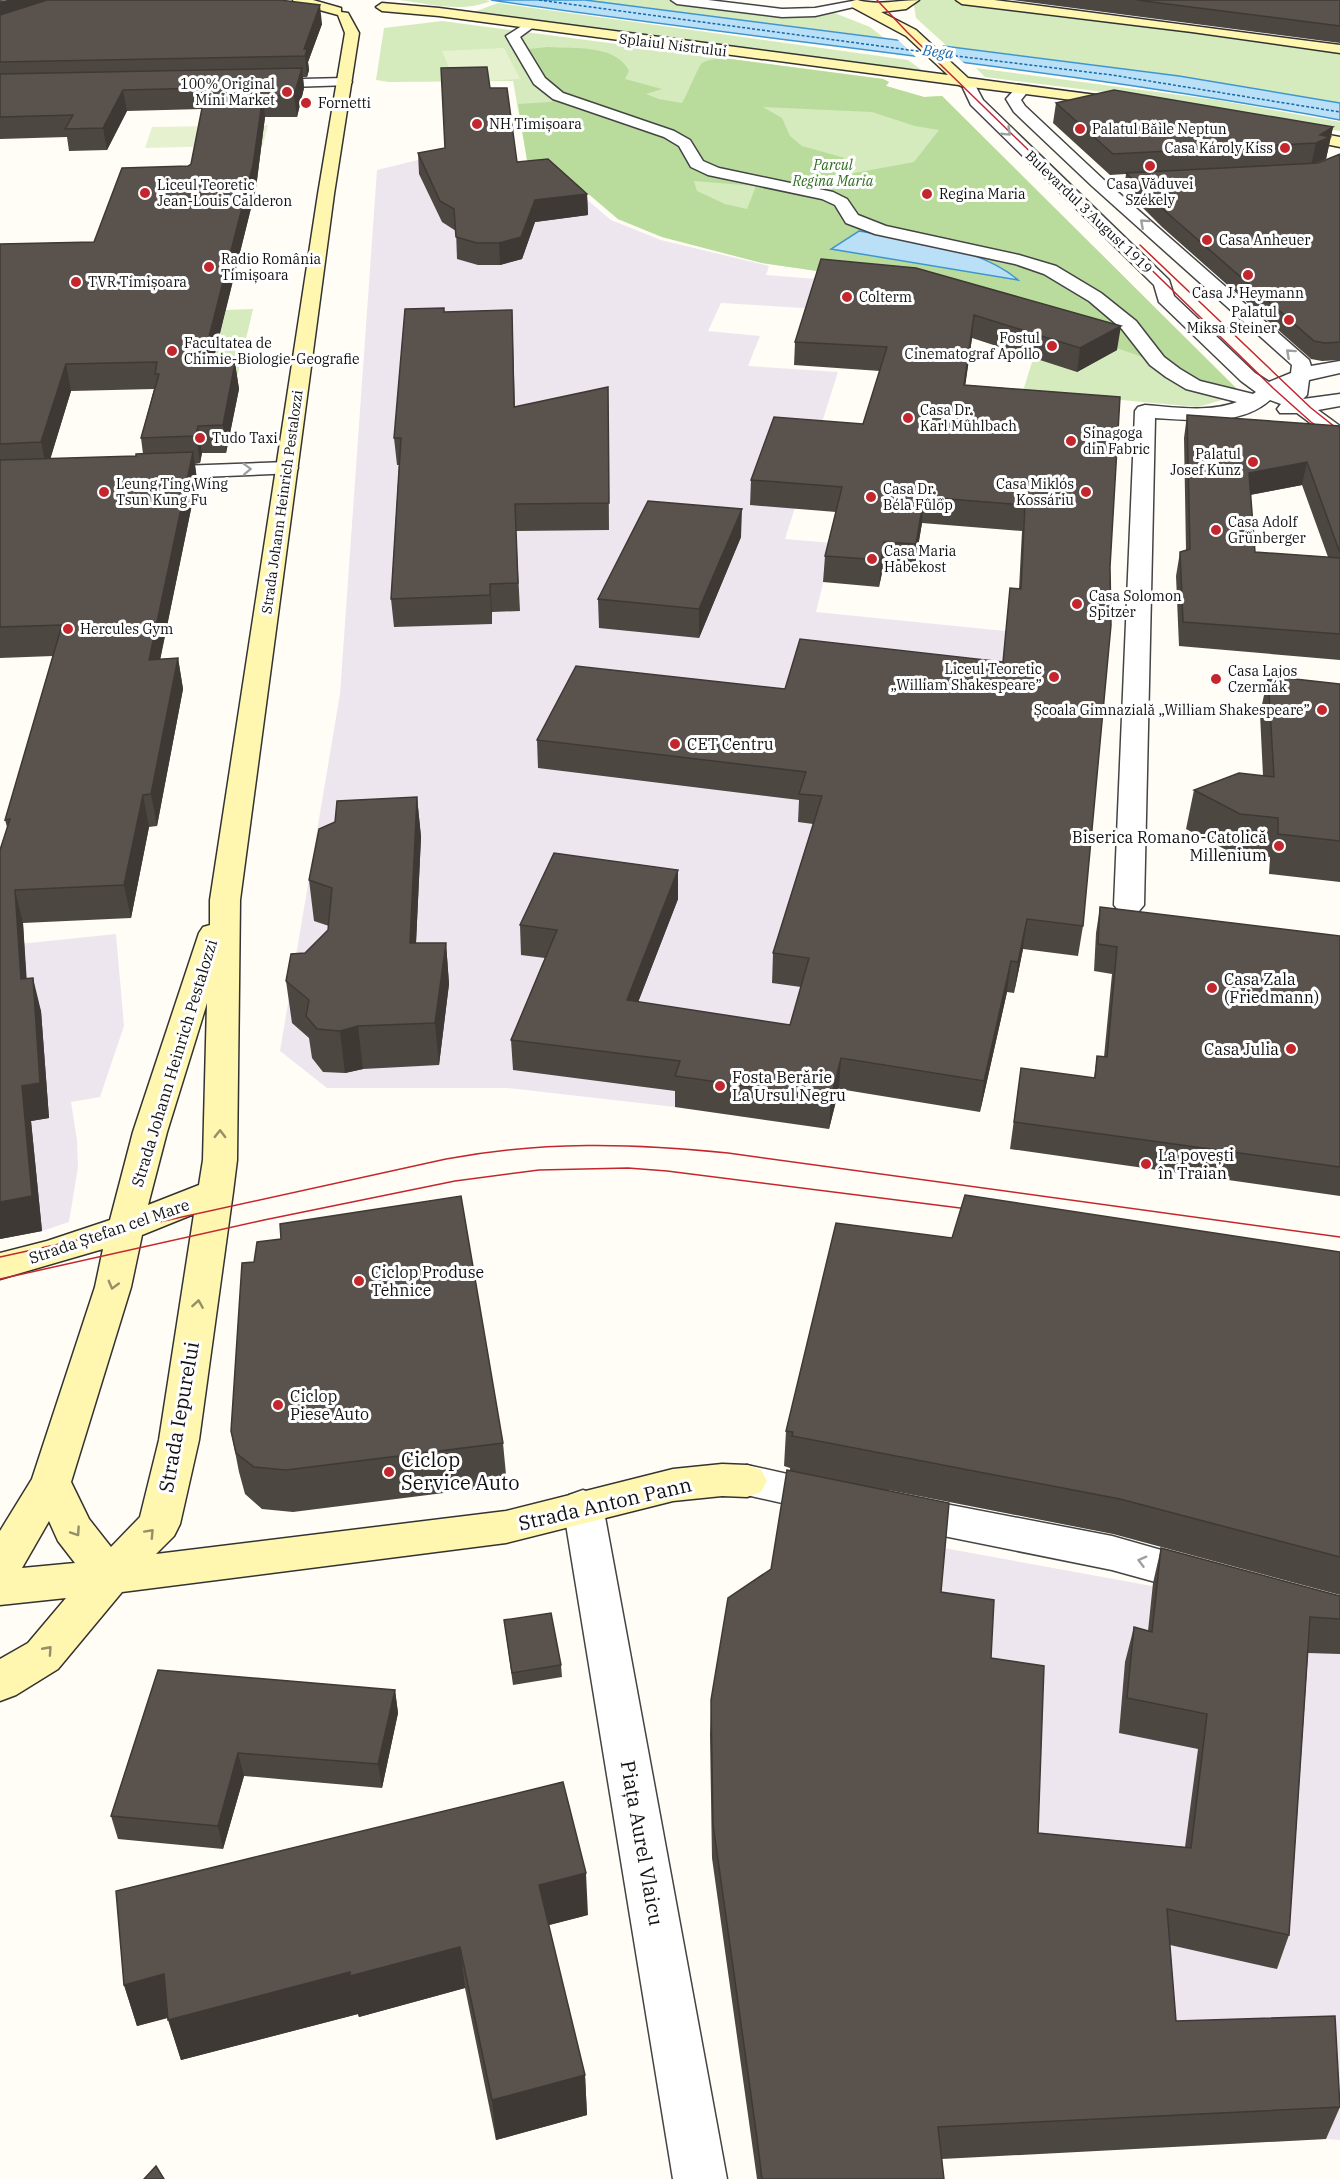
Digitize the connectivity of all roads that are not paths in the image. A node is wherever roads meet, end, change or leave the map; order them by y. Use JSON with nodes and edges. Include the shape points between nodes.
{"nodes":[{"id":1,"x":291,"y":0,"type":"edge"},
{"id":2,"x":299,"y":0,"type":"edge"},
{"id":3,"x":324,"y":0,"type":"edge"},
{"id":4,"x":677,"y":0,"type":"edge"},
{"id":5,"x":913,"y":0,"type":"edge"},
{"id":6,"x":962,"y":0,"type":"edge"},
{"id":7,"x":853,"y":2,"type":"edge"},
{"id":8,"x":1004,"y":2,"type":"edge"},
{"id":9,"x":366,"y":13,"type":"junction"},
{"id":10,"x":340,"y":14,"type":"junction"},
{"id":11,"x":453,"y":15,"type":"junction"},
{"id":12,"x":528,"y":26,"type":"junction"},
{"id":13,"x":911,"y":33,"type":"junction"},
{"id":14,"x":1340,"y":49,"type":"edge"},
{"id":15,"x":963,"y":81,"type":"junction"},
{"id":16,"x":345,"y":82,"type":"junction"},
{"id":17,"x":246,"y":84,"type":"edge"},
{"id":18,"x":1022,"y":90,"type":"junction"},
{"id":19,"x":1143,"y":105,"type":"edge"},
{"id":20,"x":1274,"y":130,"type":"edge"},
{"id":21,"x":1340,"y":142,"type":"edge"},
{"id":22,"x":1120,"y":182,"type":"edge"},
{"id":23,"x":1098,"y":183,"type":"junction"},
{"id":24,"x":1340,"y":367,"type":"edge"},
{"id":25,"x":1301,"y":376,"type":"junction"},
{"id":26,"x":1340,"y":400,"type":"edge"},
{"id":27,"x":1260,"y":402,"type":"junction"},
{"id":28,"x":1299,"y":405,"type":"junction"},
{"id":29,"x":1332,"y":431,"type":"edge"},
{"id":30,"x":287,"y":468,"type":"junction"},
{"id":31,"x":128,"y":474,"type":"edge"},
{"id":32,"x":225,"y":900,"type":"junction"},
{"id":33,"x":1129,"y":905,"type":"dead end"},
{"id":34,"x":216,"y":1192,"type":"junction"},
{"id":35,"x":127,"y":1228,"type":"junction"},
{"id":36,"x":0,"y":1266,"type":"edge"},
{"id":37,"x":747,"y":1481,"type":"joint"},
{"id":38,"x":51,"y":1482,"type":"junction"},
{"id":39,"x":583,"y":1506,"type":"junction"},
{"id":40,"x":0,"y":1568,"type":"edge"},
{"id":41,"x":110,"y":1576,"type":"junction"},
{"id":42,"x":1238,"y":1587,"type":"edge"},
{"id":43,"x":0,"y":1588,"type":"edge"},
{"id":44,"x":0,"y":1682,"type":"edge"},
{"id":45,"x":700,"y":2179,"type":"edge"}],
"edges":[{"from":1,"to":9,"type":"main road"},
{"from":2,"to":10,"type":"main road"},
{"from":3,"to":9,"type":"main road"},
{"from":4,"to":7,"type":"street","via":[[782,13],[815,12]]},
{"from":5,"to":7,"type":"main road","via":[[889,7]]},
{"from":5,"to":13,"type":"main road"},
{"from":6,"to":8,"type":"main road"},
{"from":7,"to":13,"type":"main road"},
{"from":8,"to":14,"type":"main road"},
{"from":9,"to":10,"type":"main road"},
{"from":9,"to":10,"type":"main road"},
{"from":9,"to":11,"type":"main road","name":"Splaiul Nistrului"},
{"from":9,"to":11,"type":"main road","name":"Splaiul Nistrului"},
{"from":9,"to":16,"type":"main road","name":"Strada Johann Heinrich Pestalozzi"},
{"from":11,"to":12,"type":"main road","name":"Splaiul Nistrului"},
{"from":12,"to":15,"type":"main road","name":"Splaiul Nistrului","via":[[892,74],[932,83]]},
{"from":12,"to":27,"type":"street","via":[[513,36],[539,81],[558,96],[669,134],[684,143],[697,164],[714,172],[827,195],[841,202],[852,219],[881,231],[1050,270],[1095,297],[1129,325],[1157,361],[1173,373],[1193,384]]},
{"from":13,"to":15,"type":"main road"},
{"from":15,"to":18,"type":"main road","name":"Splaiul Nistrului"},
{"from":15,"to":27,"type":"street","name":"Bulevardul 3 August 1919","one_way":true,"via":[[976,102],[1163,284],[1165,298],[1242,372]]},
{"from":16,"to":17,"type":"street"},
{"from":16,"to":30,"type":"main road","name":"Strada Johann Heinrich Pestalozzi"},
{"from":18,"to":19,"type":"main road","name":"Splaiul Nistrului"},
{"from":18,"to":23,"type":"street","name":"Bulevardul 3 August 1919","via":[[1013,99],[1019,109]]},
{"from":20,"to":21,"type":"main road"},
{"from":22,"to":23,"type":"street"},
{"from":25,"to":23,"type":"street","name":"Bulevardul 3 August 1919","one_way":true,"via":[[1302,364]]},
{"from":24,"to":25,"type":"street"},
{"from":25,"to":27,"type":"street"},
{"from":25,"to":28,"type":"street"},
{"from":26,"to":28,"type":"street"},
{"from":27,"to":28,"type":"street"},
{"from":27,"to":29,"type":"street"},
{"from":27,"to":33,"type":"street","via":[[1202,415],[1145,411]]},
{"from":28,"to":29,"type":"street"},
{"from":31,"to":30,"type":"street","one_way":true},
{"from":30,"to":32,"type":"main road","name":"Strada Johann Heinrich Pestalozzi"},
{"from":34,"to":32,"type":"main road","name":"Strada Johann Heinrich Pestalozzi","one_way":true,"via":[[220,1160]]},
{"from":32,"to":35,"type":"main road","name":"Strada Johann Heinrich Pestalozzi","via":[[150,1132]]},
{"from":34,"to":35,"type":"main road","name":"Strada Ștefan cel Mare"},
{"from":41,"to":34,"type":"main road","name":"Strada Iepurelui","one_way":true,"via":[[159,1524],[179,1440]]},
{"from":35,"to":36,"type":"main road","name":"Strada Ștefan cel Mare","via":[[38,1258]]},
{"from":35,"to":38,"type":"main road","one_way":true,"via":[[113,1287]]},
{"from":37,"to":39,"type":"main road","name":"Strada Anton Pann","via":[[673,1485]]},
{"from":42,"to":37,"type":"street","name":"Strada Anton Pann","one_way":true,"via":[[1112,1553]]},
{"from":38,"to":40,"type":"main road"},
{"from":38,"to":41,"type":"main road","one_way":true,"via":[[73,1529]]},
{"from":39,"to":41,"type":"main road","name":"Strada Anton Pann","via":[[506,1527]]},
{"from":39,"to":45,"type":"street","name":"Piața Aurel Vlaicu"},
{"from":41,"to":43,"type":"main road","name":"Strada Anton Pann"},
{"from":44,"to":41,"type":"main road","name":"Strada Iepurelui","one_way":true,"via":[[43,1656]]}]}
